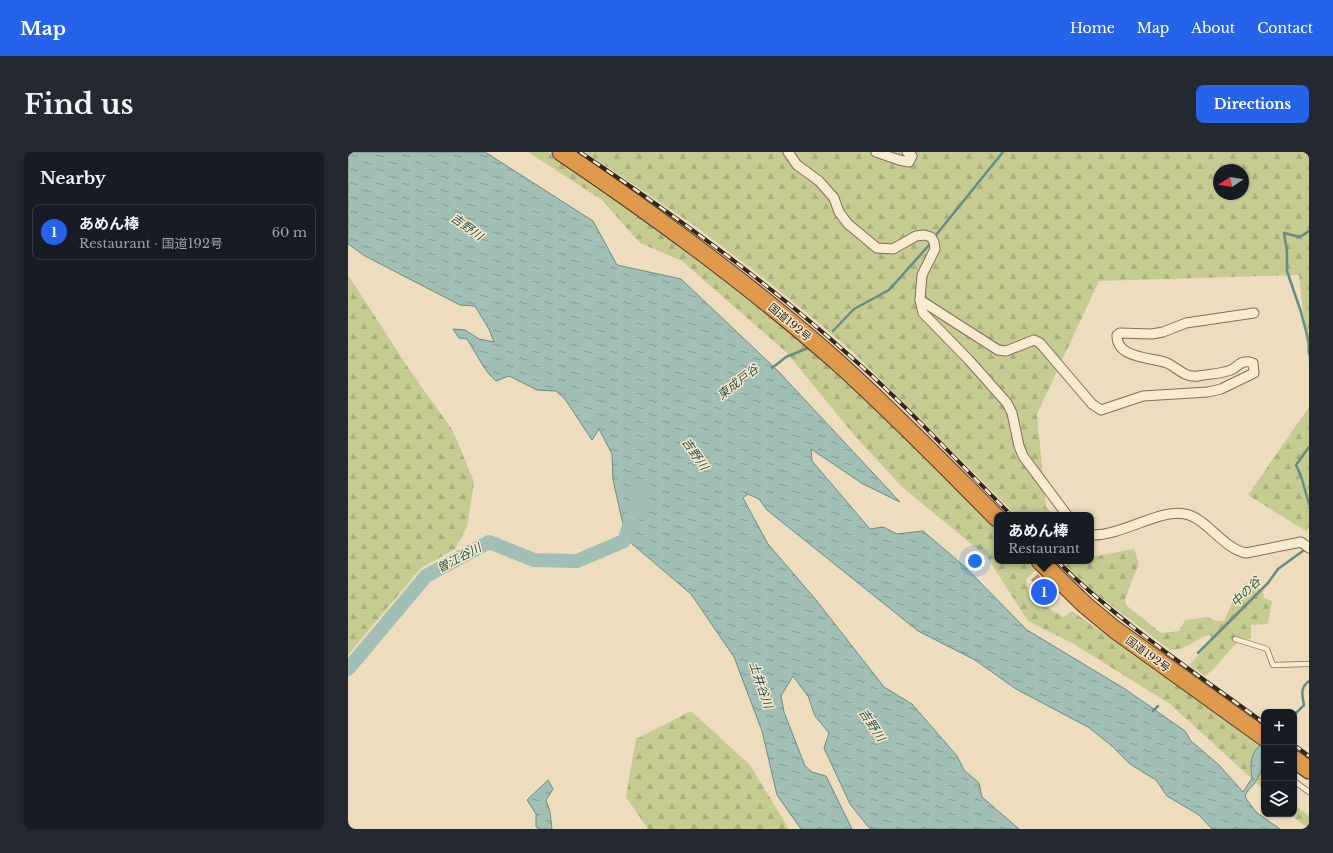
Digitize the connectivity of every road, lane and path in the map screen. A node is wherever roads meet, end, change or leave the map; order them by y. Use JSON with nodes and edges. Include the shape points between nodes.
{"nodes":[{"id":1,"x":561,"y":152,"type":"edge"},
{"id":2,"x":788,"y":152,"type":"edge"},
{"id":3,"x":876,"y":152,"type":"edge"},
{"id":4,"x":907,"y":152,"type":"edge"},
{"id":5,"x":920,"y":300,"type":"junction"},
{"id":6,"x":1254,"y":313,"type":"dead end"},
{"id":7,"x":1065,"y":512,"type":"edge"},
{"id":8,"x":994,"y":515,"type":"edge"},
{"id":9,"x":1094,"y":534,"type":"edge"},
{"id":10,"x":1308,"y":547,"type":"edge"},
{"id":11,"x":1043,"y":564,"type":"edge"},
{"id":12,"x":1235,"y":639,"type":"dead end"},
{"id":13,"x":1309,"y":664,"type":"edge"},
{"id":14,"x":1261,"y":735,"type":"edge"},
{"id":15,"x":1297,"y":761,"type":"edge"},
{"id":16,"x":1309,"y":770,"type":"edge"},
{"id":17,"x":1297,"y":783,"type":"edge"},
{"id":18,"x":1309,"y":792,"type":"edge"}],
"edges":[{"from":1,"to":8,"type":"highway","name":"国道192号","via":[[688,240],[817,345],[877,399]]},
{"from":2,"to":5,"type":"street","via":[[797,164],[819,181],[834,198],[848,224],[877,248],[893,249],[916,236],[931,237],[935,248],[922,275]]},
{"from":3,"to":4,"type":"street","via":[[909,162],[912,156]]},
{"from":5,"to":6,"type":"street","via":[[998,350],[1006,351],[1034,340],[1040,343],[1092,404],[1101,410],[1143,396],[1221,389],[1254,373],[1253,363],[1249,361],[1231,370],[1187,376],[1167,363],[1142,358],[1123,348],[1117,339],[1120,333],[1152,334],[1186,323]]},
{"from":5,"to":7,"type":"street","via":[[923,313],[1007,403],[1024,456]]},
{"from":9,"to":10,"type":"street","via":[[1103,535],[1170,514],[1185,514],[1196,519],[1237,551],[1246,553],[1302,542]]},
{"from":11,"to":14,"type":"highway","name":"国道192号","via":[[1084,605],[1114,629]]},
{"from":12,"to":13,"type":"lane","via":[[1267,649],[1273,666]]},
{"from":15,"to":16,"type":"highway"},
{"from":17,"to":18,"type":"lane"}]}
